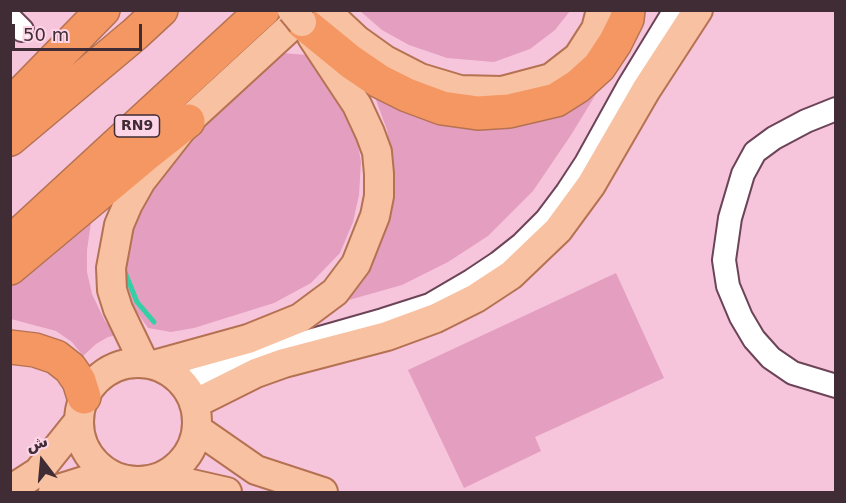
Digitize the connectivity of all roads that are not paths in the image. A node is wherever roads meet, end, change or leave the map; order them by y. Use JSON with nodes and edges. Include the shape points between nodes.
{"nodes":[{"id":1,"x":103,"y":10,"type":"edge"},
{"id":2,"x":161,"y":10,"type":"edge"},
{"id":3,"x":263,"y":10,"type":"edge"},
{"id":4,"x":601,"y":10,"type":"edge"},
{"id":5,"x":628,"y":10,"type":"edge"},
{"id":6,"x":675,"y":10,"type":"edge"},
{"id":7,"x":698,"y":10,"type":"edge"},
{"id":8,"x":307,"y":13,"type":"edge"},
{"id":9,"x":553,"y":89,"type":"junction"},
{"id":10,"x":10,"y":105,"type":"edge"},
{"id":11,"x":836,"y":109,"type":"edge"},
{"id":12,"x":188,"y":121,"type":"junction"},
{"id":13,"x":10,"y":139,"type":"edge"},
{"id":14,"x":10,"y":243,"type":"edge"},
{"id":15,"x":10,"y":268,"type":"edge"},
{"id":16,"x":10,"y":347,"type":"edge"},
{"id":17,"x":149,"y":364,"type":"junction"},
{"id":18,"x":836,"y":386,"type":"edge"},
{"id":19,"x":192,"y":406,"type":"junction"},
{"id":20,"x":81,"y":409,"type":"junction"},
{"id":21,"x":161,"y":477,"type":"junction"},
{"id":22,"x":121,"y":479,"type":"junction"},
{"id":23,"x":10,"y":490,"type":"edge"},
{"id":24,"x":53,"y":492,"type":"edge"},
{"id":25,"x":227,"y":492,"type":"edge"},
{"id":26,"x":323,"y":492,"type":"edge"}],
"edges":[{"from":1,"to":10,"type":"highway"},
{"from":2,"to":13,"type":"highway"},
{"from":3,"to":14,"type":"highway","number":"RN9"},
{"from":4,"to":9,"type":"main road","via":[[596,29]]},
{"from":5,"to":9,"type":"highway","via":[[615,43],[598,67],[578,86]]},
{"from":6,"to":19,"type":"street","via":[[586,163],[546,220],[522,244],[429,305],[220,369]]},
{"from":7,"to":19,"type":"main road","via":[[591,185],[558,230],[511,275],[436,318],[256,373]]},
{"from":8,"to":9,"type":"highway","via":[[351,62],[407,96],[442,108],[478,113],[509,111]]},
{"from":8,"to":12,"type":"main road"},
{"from":8,"to":17,"type":"main road","via":[[357,105],[377,152],[379,196],[356,264],[335,292],[300,318],[248,339]]},
{"from":11,"to":18,"type":"street","via":[[806,121],[755,152],[743,174],[730,218],[724,260],[728,286],[754,339],[771,358],[793,373]]},
{"from":12,"to":15,"type":"highway"},
{"from":12,"to":17,"type":"main road","via":[[128,204],[119,225],[111,268],[118,309]]},
{"from":16,"to":20,"type":"highway","via":[[56,357],[70,368],[79,381]]},
{"from":17,"to":19,"type":"main road","via":[[170,372]]},
{"from":17,"to":20,"type":"main road","via":[[126,364],[109,370],[94,382]]},
{"from":19,"to":21,"type":"main road","via":[[191,449],[178,466]]},
{"from":19,"to":26,"type":"main road","via":[[256,470]]},
{"from":20,"to":22,"type":"main road","via":[[81,441],[90,458]]},
{"from":20,"to":23,"type":"main road","via":[[38,472]]},
{"from":21,"to":22,"type":"main road"},
{"from":21,"to":25,"type":"main road"},
{"from":22,"to":24,"type":"main road","via":[[90,479]]}]}
